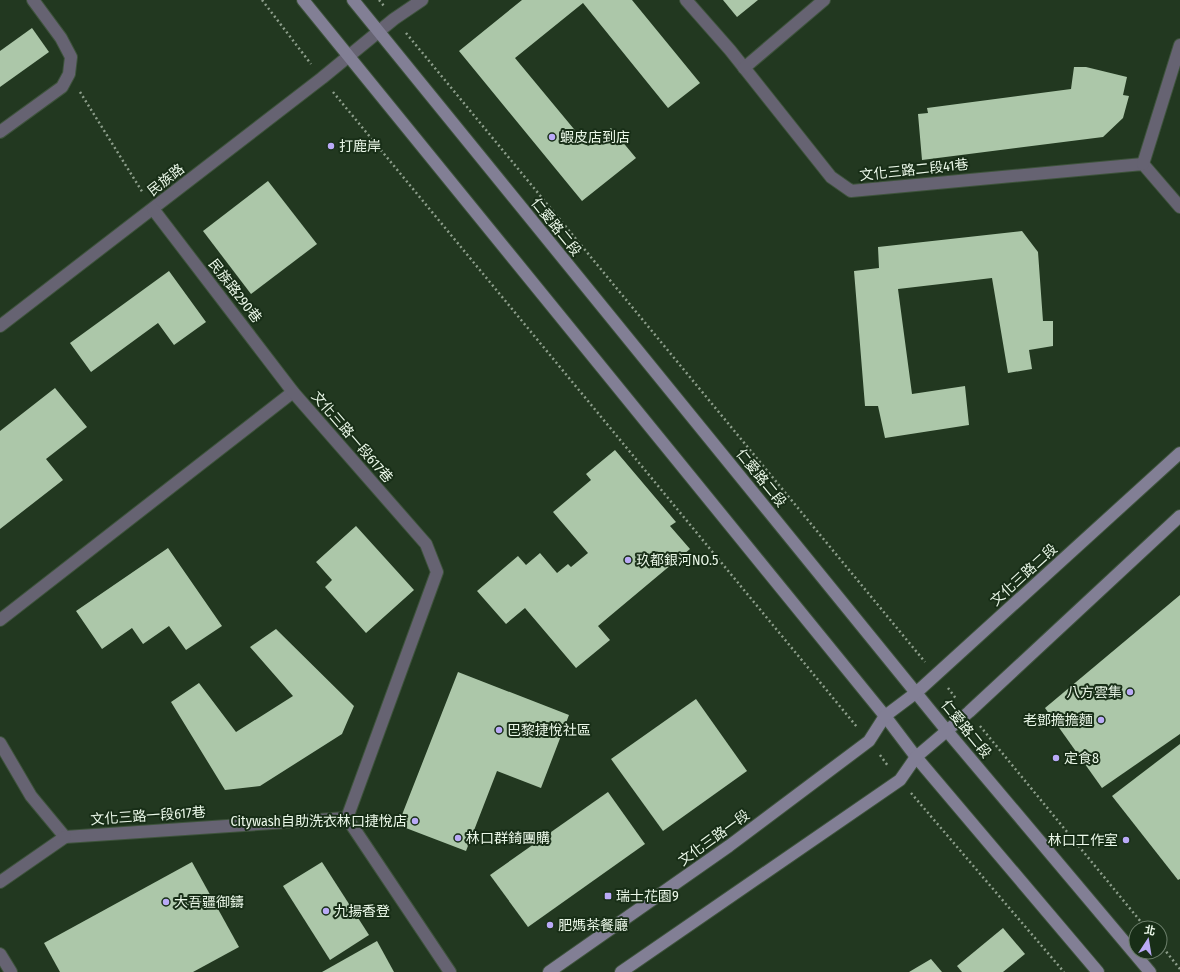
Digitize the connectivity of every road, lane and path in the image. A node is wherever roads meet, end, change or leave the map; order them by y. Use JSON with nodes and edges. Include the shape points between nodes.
{"nodes":[{"id":1,"x":32,"y":0,"type":"edge"},
{"id":2,"x":262,"y":0,"type":"edge"},
{"id":3,"x":303,"y":0,"type":"edge"},
{"id":4,"x":353,"y":0,"type":"edge"},
{"id":5,"x":379,"y":0,"type":"edge"},
{"id":6,"x":422,"y":0,"type":"edge"},
{"id":7,"x":686,"y":0,"type":"edge"},
{"id":8,"x":824,"y":0,"type":"edge"},
{"id":9,"x":394,"y":19,"type":"junction"},
{"id":10,"x":378,"y":32,"type":"junction"},
{"id":11,"x":1180,"y":45,"type":"edge"},
{"id":12,"x":348,"y":56,"type":"junction"},
{"id":13,"x":744,"y":68,"type":"junction"},
{"id":14,"x":69,"y":74,"type":"junction"},
{"id":15,"x":322,"y":78,"type":"junction"},
{"id":16,"x":0,"y":132,"type":"edge"},
{"id":17,"x":1142,"y":164,"type":"junction"},
{"id":18,"x":1180,"y":207,"type":"edge"},
{"id":19,"x":153,"y":209,"type":"junction"},
{"id":20,"x":0,"y":326,"type":"edge"},
{"id":21,"x":293,"y":392,"type":"junction"},
{"id":22,"x":1180,"y":453,"type":"edge"},
{"id":23,"x":1180,"y":516,"type":"edge"},
{"id":24,"x":0,"y":620,"type":"edge"},
{"id":25,"x":935,"y":675,"type":"junction"},
{"id":26,"x":916,"y":692,"type":"junction"},
{"id":27,"x":969,"y":712,"type":"junction"},
{"id":28,"x":886,"y":716,"type":"junction"},
{"id":29,"x":947,"y":731,"type":"junction"},
{"id":30,"x":869,"y":741,"type":"junction"},
{"id":31,"x":0,"y":743,"type":"edge"},
{"id":32,"x":916,"y":757,"type":"junction"},
{"id":33,"x":900,"y":780,"type":"junction"},
{"id":34,"x":347,"y":818,"type":"junction"},
{"id":35,"x":65,"y":837,"type":"junction"},
{"id":36,"x":0,"y":882,"type":"edge"},
{"id":37,"x":1139,"y":920,"type":"edge"},
{"id":38,"x":0,"y":954,"type":"edge"},
{"id":39,"x":1168,"y":954,"type":"edge"},
{"id":40,"x":1180,"y":969,"type":"edge"},
{"id":41,"x":11,"y":972,"type":"edge"},
{"id":42,"x":450,"y":972,"type":"edge"},
{"id":43,"x":549,"y":972,"type":"edge"},
{"id":44,"x":620,"y":972,"type":"edge"},
{"id":45,"x":1064,"y":972,"type":"edge"},
{"id":46,"x":1098,"y":972,"type":"edge"},
{"id":47,"x":1150,"y":972,"type":"edge"}],
"edges":[{"from":1,"to":14,"type":"street","via":[[61,38],[71,57]]},
{"from":2,"to":15,"type":"path"},
{"from":3,"to":12,"type":"main road"},
{"from":4,"to":10,"type":"main road","name":"仁愛路二段"},
{"from":5,"to":9,"type":"path"},
{"from":6,"to":9,"type":"street","name":"民族路"},
{"from":7,"to":13,"type":"street","name":"文化三路二段41巷"},
{"from":8,"to":13,"type":"street"},
{"from":9,"to":10,"type":"street","name":"民族路"},
{"from":9,"to":25,"type":"path"},
{"from":10,"to":12,"type":"street","name":"民族路"},
{"from":10,"to":26,"type":"main road","name":"仁愛路二段"},
{"from":11,"to":17,"type":"street"},
{"from":12,"to":15,"type":"street","name":"民族路"},
{"from":12,"to":28,"type":"main road"},
{"from":13,"to":17,"type":"street","name":"文化三路二段41巷","via":[[831,177],[851,191]]},
{"from":14,"to":16,"type":"street","via":[[62,87]]},
{"from":14,"to":19,"type":"path"},
{"from":15,"to":19,"type":"street","name":"民族路"},
{"from":15,"to":30,"type":"path"},
{"from":17,"to":18,"type":"street"},
{"from":19,"to":20,"type":"street","name":"民族路"},
{"from":19,"to":21,"type":"street","name":"民族路290巷"},
{"from":21,"to":24,"type":"street","name":"文化三路一段617巷"},
{"from":21,"to":34,"type":"street","name":"文化三路一段617巷","via":[[426,544],[436,572]]},
{"from":22,"to":25,"type":"main road","name":"文化三路二段"},
{"from":23,"to":27,"type":"main road"},
{"from":25,"to":26,"type":"main road","name":"文化三路二段"},
{"from":25,"to":27,"type":"path"},
{"from":26,"to":28,"type":"main road","name":"文化三路二段"},
{"from":26,"to":29,"type":"main road","name":"仁愛路二段"},
{"from":27,"to":29,"type":"main road"},
{"from":27,"to":37,"type":"path"},
{"from":28,"to":30,"type":"main road","name":"文化三路一段"},
{"from":28,"to":32,"type":"main road"},
{"from":29,"to":32,"type":"main road"},
{"from":29,"to":47,"type":"main road","name":"仁愛路二段"},
{"from":30,"to":33,"type":"path"},
{"from":30,"to":43,"type":"main road","name":"文化三路一段","via":[[729,846]]},
{"from":31,"to":35,"type":"street","via":[[31,796]]},
{"from":32,"to":33,"type":"main road"},
{"from":32,"to":46,"type":"main road"},
{"from":33,"to":44,"type":"main road"},
{"from":33,"to":45,"type":"path"},
{"from":34,"to":35,"type":"street","name":"文化三路一段617巷"},
{"from":34,"to":42,"type":"street"},
{"from":35,"to":36,"type":"street"},
{"from":38,"to":41,"type":"street"},
{"from":39,"to":40,"type":"path"}]}
